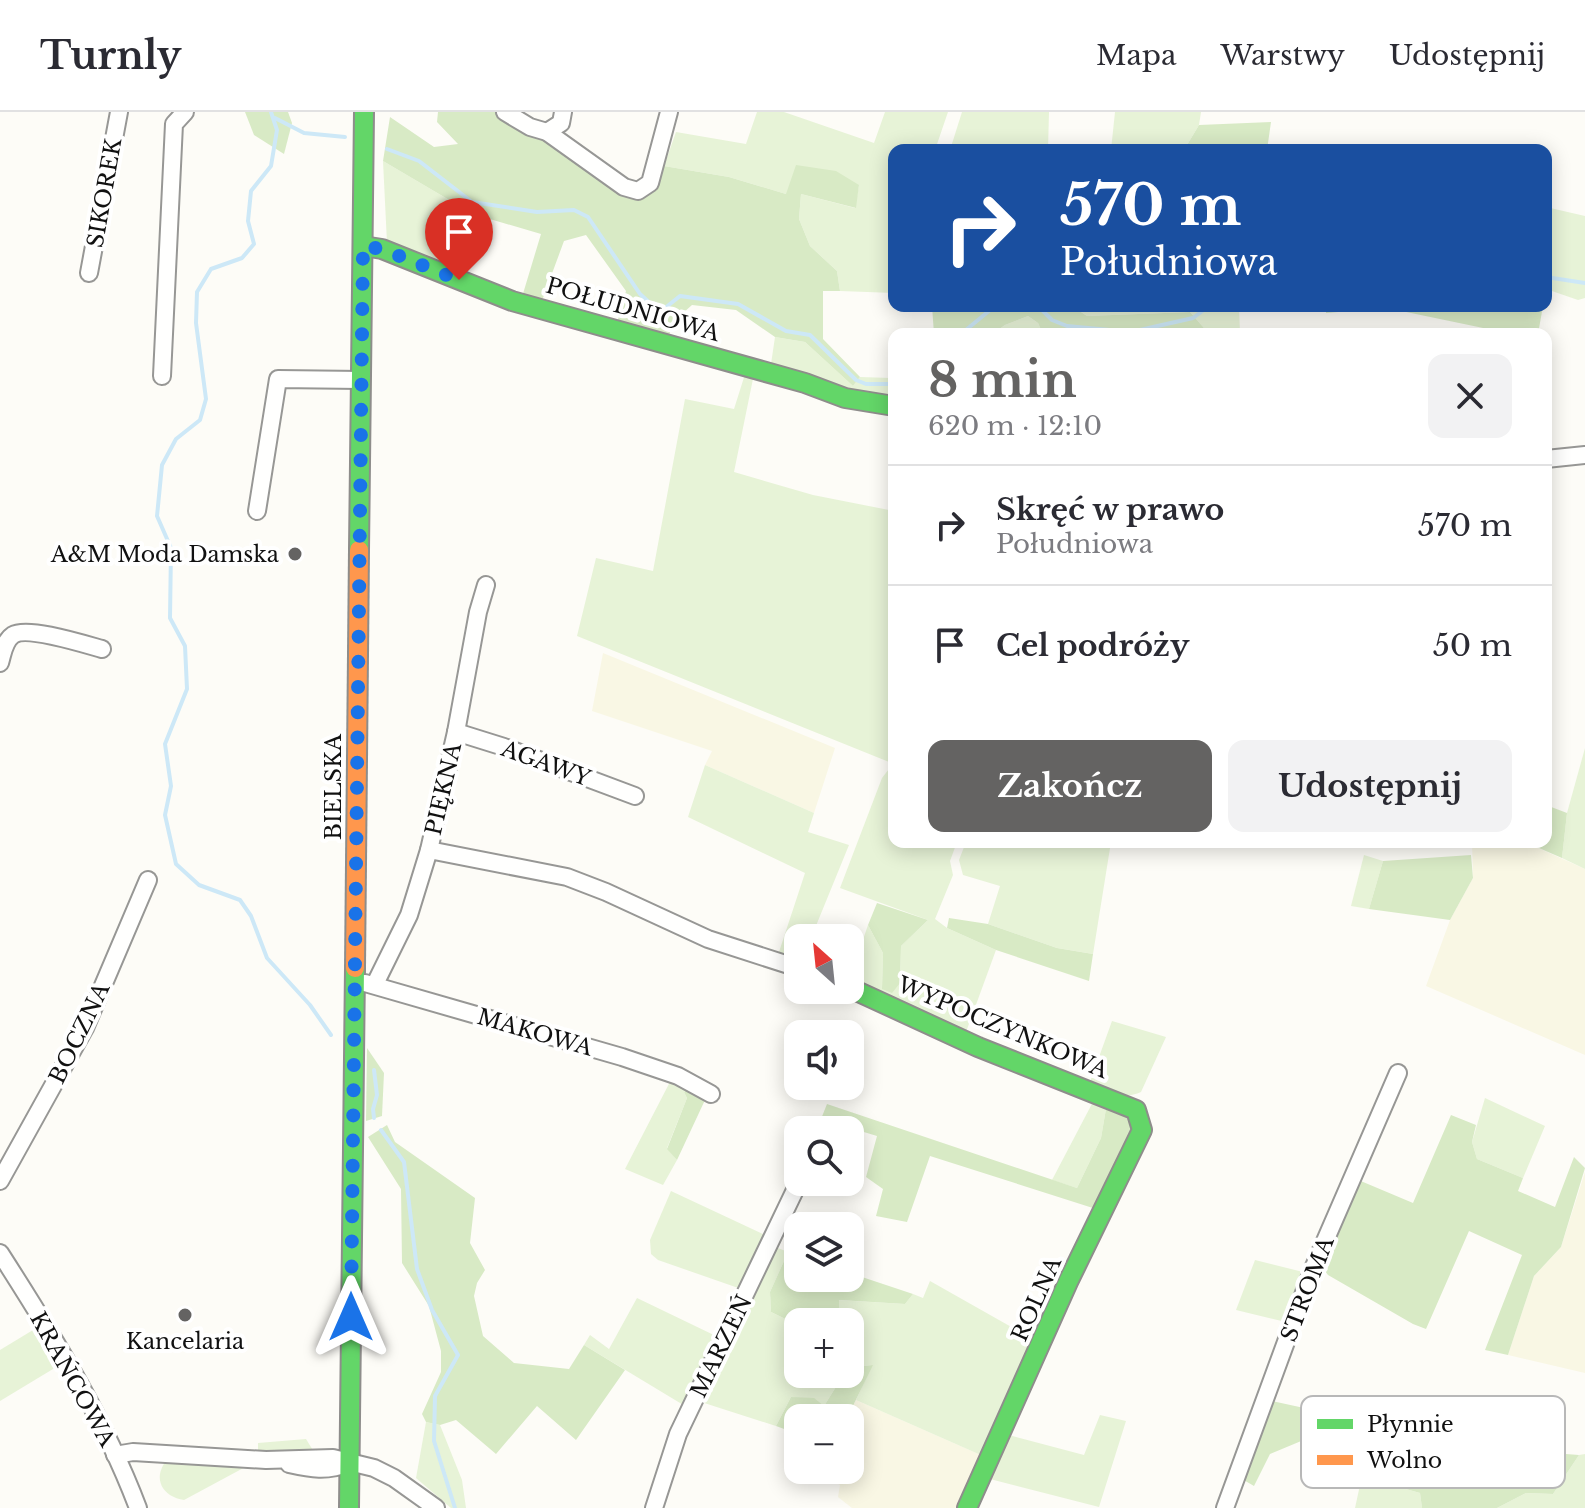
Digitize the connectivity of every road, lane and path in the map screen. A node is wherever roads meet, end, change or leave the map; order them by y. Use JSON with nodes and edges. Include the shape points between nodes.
{"nodes":[{"id":1,"x":119,"y":112,"type":"edge"},
{"id":2,"x":185,"y":112,"type":"edge"},
{"id":3,"x":505,"y":112,"type":"edge"},
{"id":4,"x":563,"y":112,"type":"edge"},
{"id":5,"x":669,"y":112,"type":"edge"},
{"id":6,"x":364,"y":114,"type":"edge"},
{"id":7,"x":547,"y":132,"type":"junction"},
{"id":8,"x":363,"y":246,"type":"junction"},
{"id":9,"x":89,"y":273,"type":"dead end"},
{"id":10,"x":162,"y":376,"type":"dead end"},
{"id":11,"x":361,"y":380,"type":"junction"},
{"id":12,"x":888,"y":405,"type":"edge"},
{"id":13,"x":1585,"y":455,"type":"edge"},
{"id":14,"x":1552,"y":458,"type":"edge"},
{"id":15,"x":257,"y":511,"type":"dead end"},
{"id":16,"x":486,"y":585,"type":"dead end"},
{"id":17,"x":102,"y":649,"type":"dead end"},
{"id":18,"x":0,"y":663,"type":"edge"},
{"id":19,"x":456,"y":732,"type":"junction"},
{"id":20,"x":635,"y":796,"type":"dead end"},
{"id":21,"x":429,"y":850,"type":"junction"},
{"id":22,"x":148,"y":880,"type":"dead end"},
{"id":23,"x":784,"y":963,"type":"edge"},
{"id":24,"x":355,"y":982,"type":"junction"},
{"id":25,"x":375,"y":984,"type":"junction"},
{"id":26,"x":864,"y":994,"type":"edge"},
{"id":27,"x":1398,"y":1073,"type":"dead end"},
{"id":28,"x":711,"y":1094,"type":"dead end"},
{"id":29,"x":1136,"y":1110,"type":"joint"},
{"id":30,"x":0,"y":1181,"type":"edge"},
{"id":31,"x":792,"y":1196,"type":"edge"},
{"id":32,"x":0,"y":1253,"type":"edge"},
{"id":33,"x":115,"y":1455,"type":"junction"},
{"id":34,"x":349,"y":1463,"type":"junction"},
{"id":35,"x":1226,"y":1478,"type":"dead end"},
{"id":36,"x":138,"y":1508,"type":"edge"},
{"id":37,"x":349,"y":1508,"type":"edge"},
{"id":38,"x":436,"y":1508,"type":"edge"},
{"id":39,"x":654,"y":1508,"type":"edge"},
{"id":40,"x":967,"y":1508,"type":"edge"},
{"id":41,"x":1216,"y":1508,"type":"edge"},
{"id":42,"x":1225,"y":1508,"type":"edge"}],
"edges":[{"from":1,"to":9,"type":"street","name":"SIKOREK"},
{"from":2,"to":10,"type":"street","via":[[174,124]]},
{"from":3,"to":7,"type":"street"},
{"from":4,"to":7,"type":"street","via":[[561,123]]},
{"from":5,"to":7,"type":"street","via":[[650,183],[638,191],[624,187]]},
{"from":6,"to":8,"type":"main road","name":"BIELSKA"},
{"from":8,"to":11,"type":"main road","name":"BIELSKA"},
{"from":8,"to":12,"type":"main road","name":"POŁUDNIOWA","via":[[512,301],[845,398]]},
{"from":11,"to":15,"type":"street","via":[[278,379]]},
{"from":11,"to":24,"type":"main road","name":"BIELSKA"},
{"from":13,"to":14,"type":"street"},
{"from":16,"to":19,"type":"street","name":"PIĘKNA"},
{"from":17,"to":18,"type":"street","via":[[19,632],[5,644]]},
{"from":19,"to":20,"type":"street","name":"AGAWY"},
{"from":19,"to":21,"type":"street","name":"PIĘKNA"},
{"from":21,"to":23,"type":"street","via":[[567,877],[708,939]]},
{"from":21,"to":25,"type":"street","name":"PIĘKNA","via":[[409,915]]},
{"from":22,"to":30,"type":"street","name":"BOCZNA","via":[[85,1028]]},
{"from":24,"to":25,"type":"street","name":"MAKOWA"},
{"from":24,"to":34,"type":"main road","name":"BIELSKA"},
{"from":25,"to":28,"type":"street","name":"MAKOWA","via":[[622,1057]]},
{"from":26,"to":29,"type":"main road","name":"WYPOCZYNKOWA"},
{"from":27,"to":42,"type":"street","name":"STROMA","via":[[1312,1271]]},
{"from":29,"to":40,"type":"main road","name":"ROLNA","via":[[1142,1130]]},
{"from":31,"to":39,"type":"street","name":"MARZEŃ","via":[[678,1434]]},
{"from":32,"to":33,"type":"street","name":"KRAŃCOWA","via":[[57,1344]]},
{"from":33,"to":34,"type":"street","via":[[319,1457]]},
{"from":33,"to":36,"type":"street","name":"KRAŃCOWA"},
{"from":34,"to":37,"type":"main road","name":"BIELSKA"},
{"from":34,"to":38,"type":"street","via":[[394,1478]]},
{"from":35,"to":41,"type":"street"}]}
